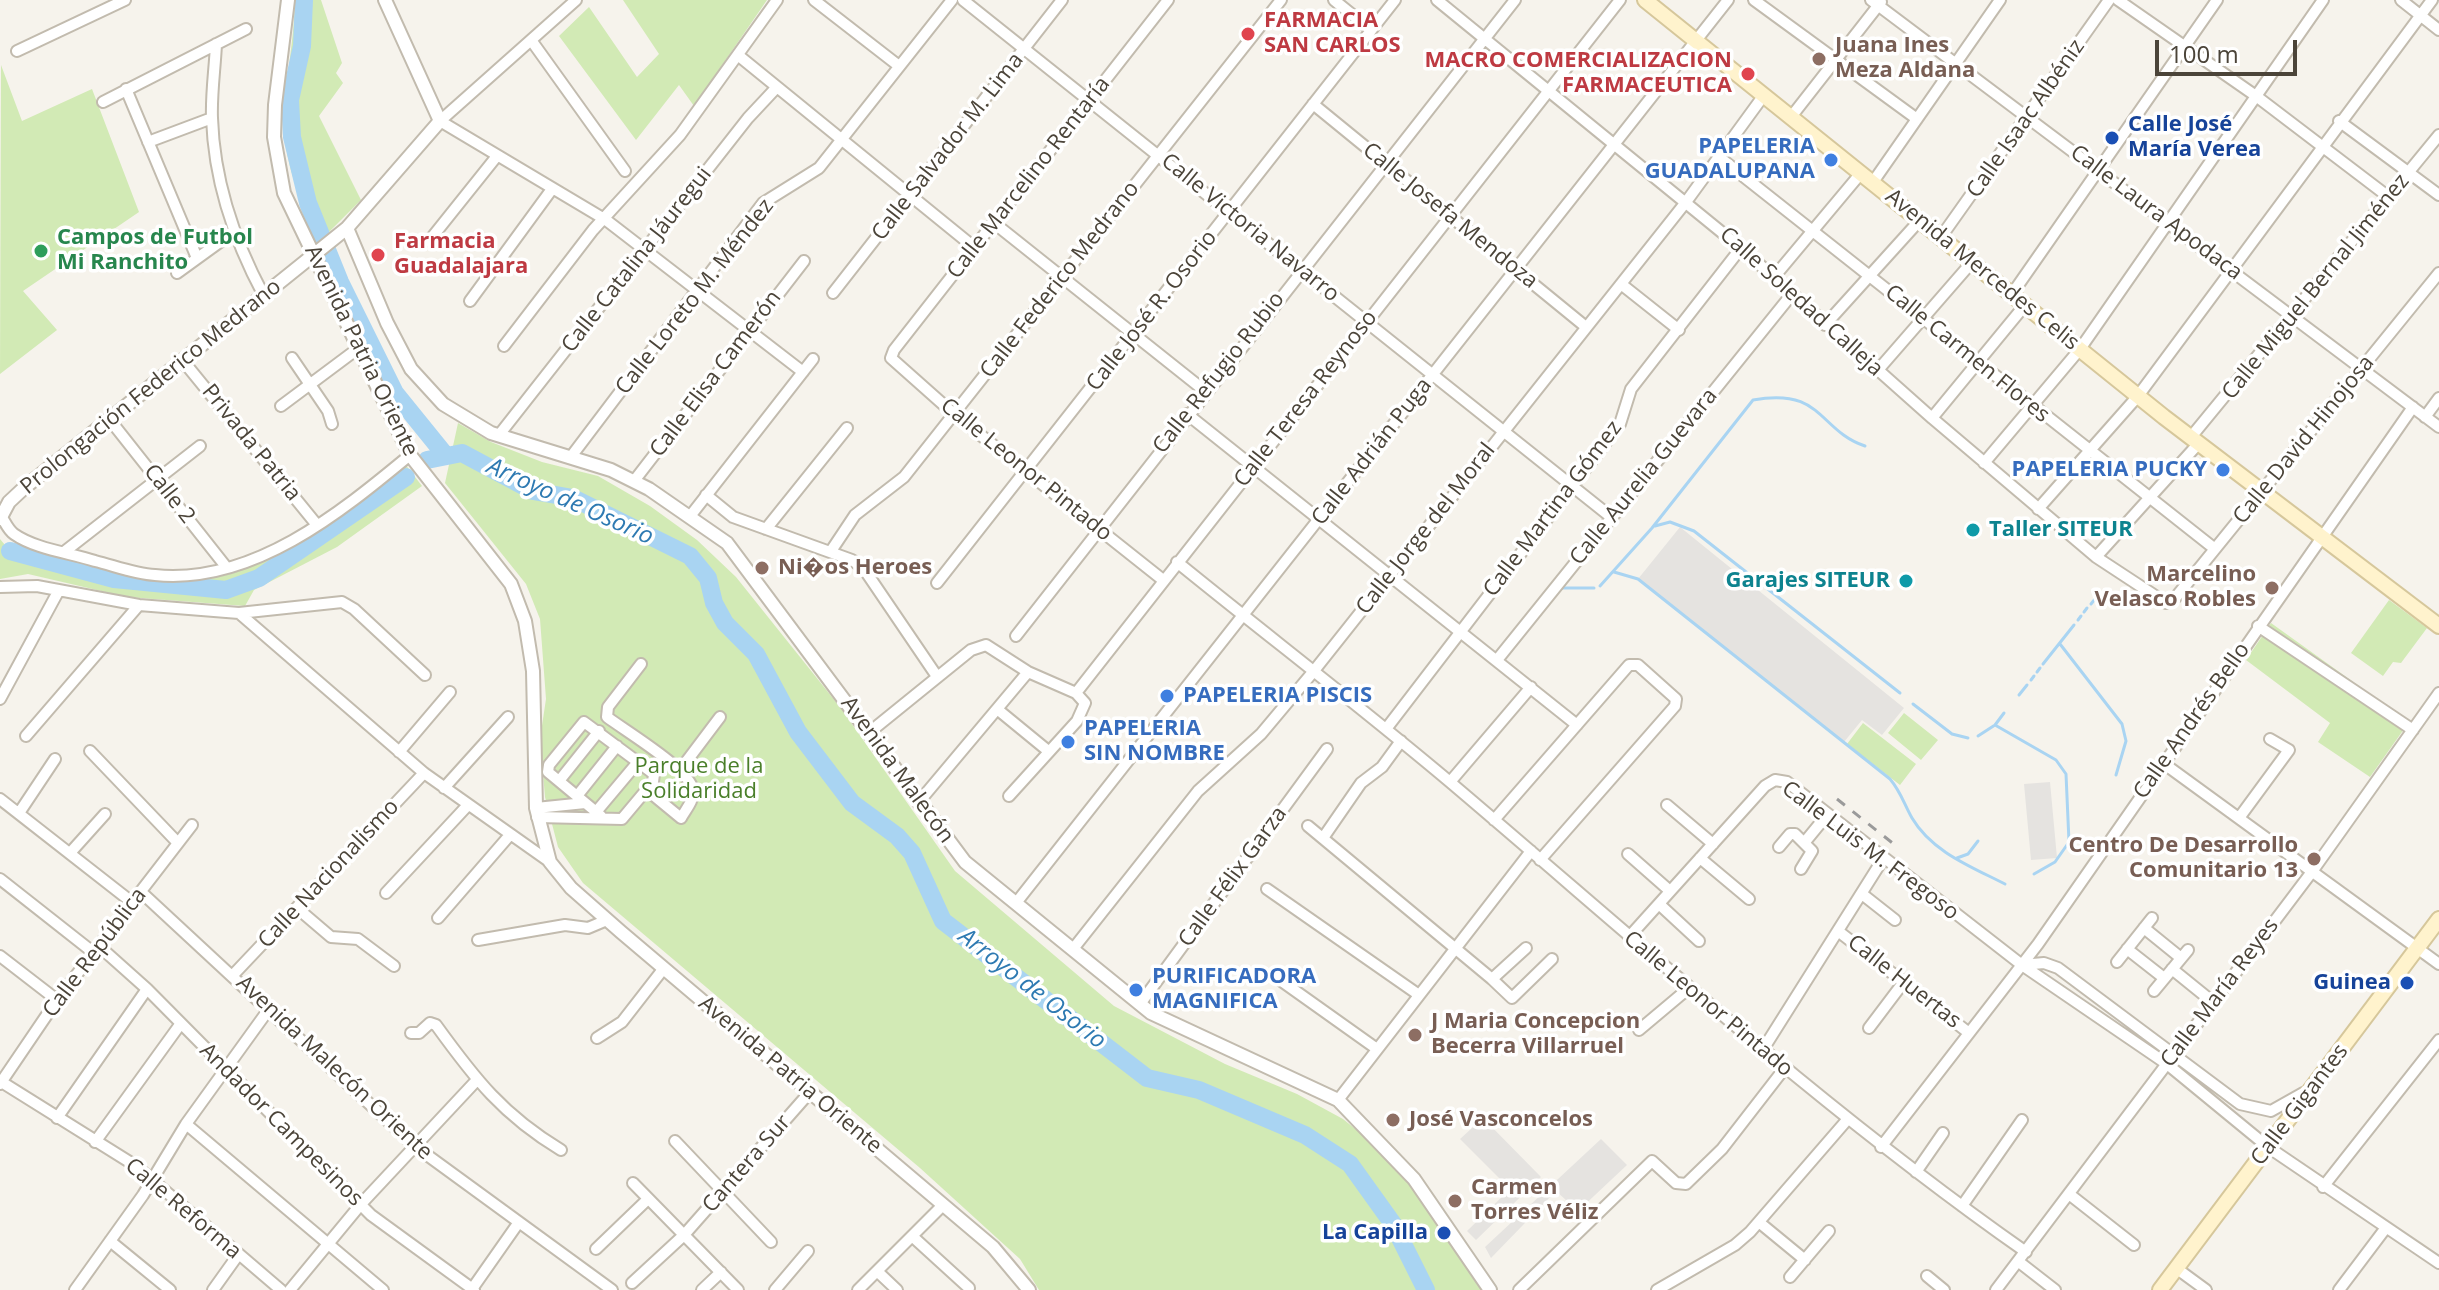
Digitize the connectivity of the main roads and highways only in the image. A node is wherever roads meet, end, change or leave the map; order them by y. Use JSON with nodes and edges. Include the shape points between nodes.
{"nodes":[{"id":1,"x":1645,"y":0,"type":"edge"},
{"id":2,"x":2439,"y":626,"type":"edge"},
{"id":3,"x":2439,"y":919,"type":"edge"},
{"id":4,"x":2160,"y":1290,"type":"edge"}],
"edges":[{"from":1,"to":2,"type":"main road","name":"Avenida Mercedes Celis","via":[[2138,396]]},
{"from":3,"to":4,"type":"main road","name":"Calle Gigantes"}]}
